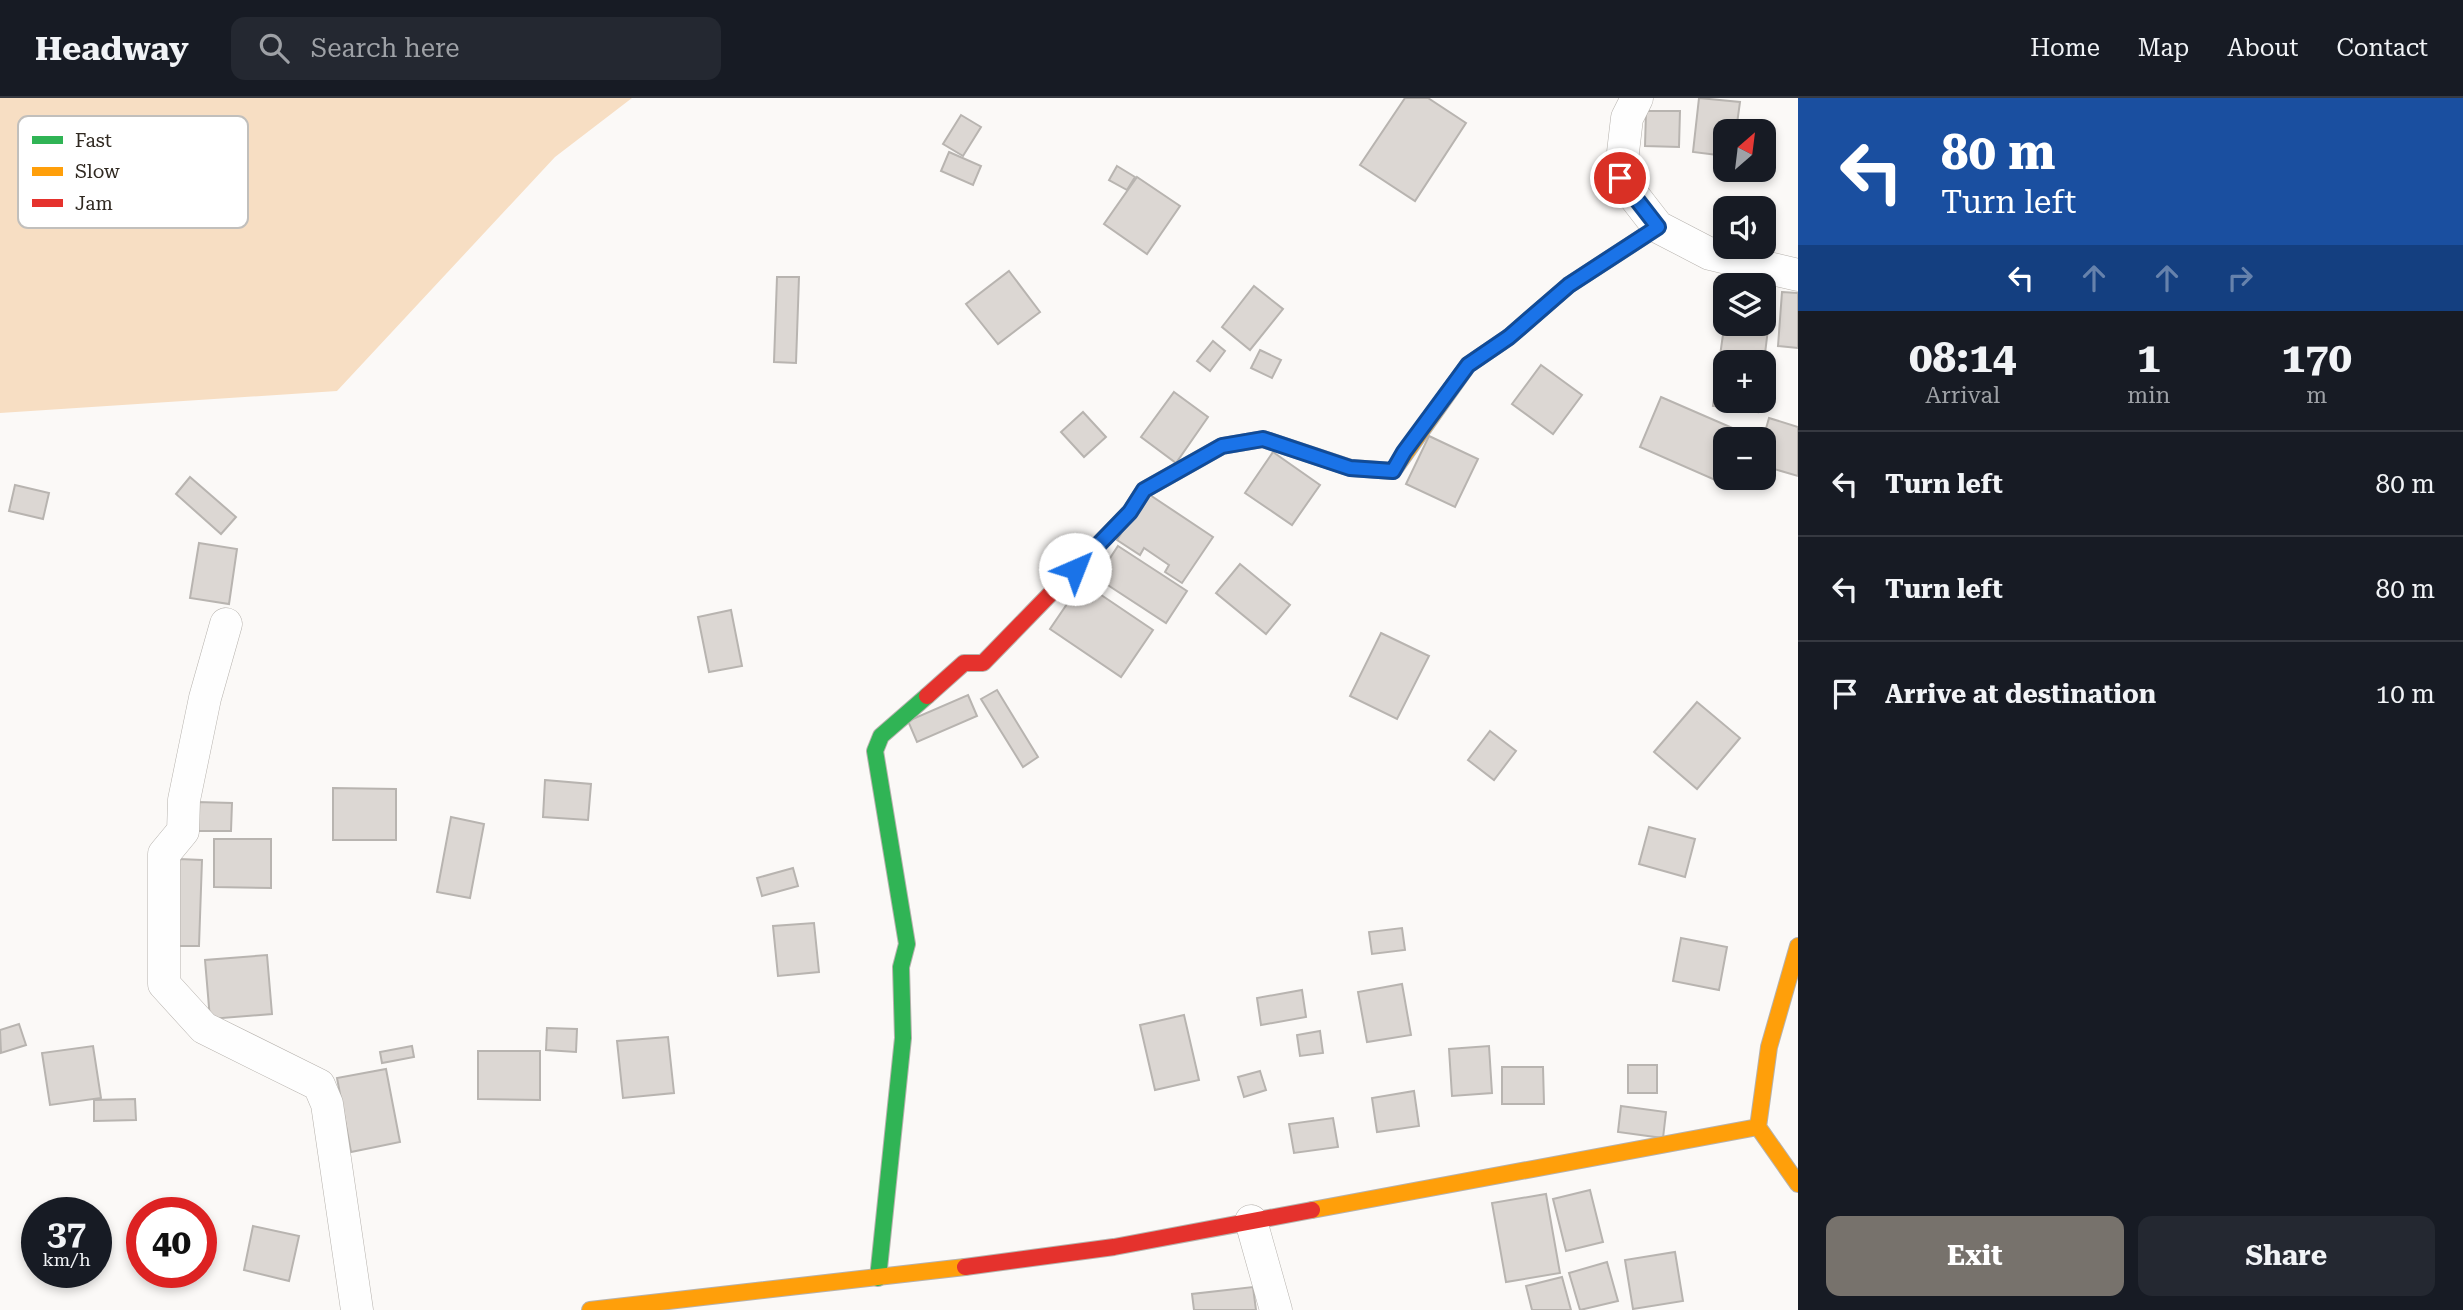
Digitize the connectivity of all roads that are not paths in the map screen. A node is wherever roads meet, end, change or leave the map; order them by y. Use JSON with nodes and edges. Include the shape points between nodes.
{"nodes":[{"id":1,"x":1637,"y":98,"type":"edge"},
{"id":2,"x":1658,"y":227,"type":"junction"},
{"id":3,"x":1798,"y":275,"type":"edge"},
{"id":4,"x":226,"y":624,"type":"dead end"},
{"id":5,"x":1798,"y":946,"type":"edge"},
{"id":6,"x":1758,"y":1127,"type":"junction"},
{"id":7,"x":1798,"y":1184,"type":"edge"},
{"id":8,"x":1251,"y":1221,"type":"junction"},
{"id":9,"x":878,"y":1278,"type":"junction"},
{"id":10,"x":357,"y":1310,"type":"edge"},
{"id":11,"x":590,"y":1310,"type":"edge"},
{"id":12,"x":1276,"y":1310,"type":"edge"}],
"edges":[{"from":1,"to":2,"type":"street","via":[[1627,118],[1620,178]]},
{"from":2,"to":3,"type":"street","via":[[1710,254]]},
{"from":2,"to":9,"type":"main road","via":[[1569,285],[1509,337],[1468,365],[1393,471],[1350,468],[1263,439],[1222,446],[1144,490],[1130,512],[983,663],[964,663],[881,736],[875,751],[906,944],[901,967],[903,1038]]},
{"from":4,"to":10,"type":"street","via":[[205,698],[184,800],[183,831],[164,854],[164,984],[204,1028],[319,1085],[327,1104]]},
{"from":5,"to":6,"type":"main road","via":[[1769,1047]]},
{"from":6,"to":7,"type":"main road"},
{"from":6,"to":8,"type":"main road"},
{"from":8,"to":9,"type":"main road","via":[[1114,1247]]},
{"from":8,"to":12,"type":"street"},
{"from":9,"to":11,"type":"main road"}]}
